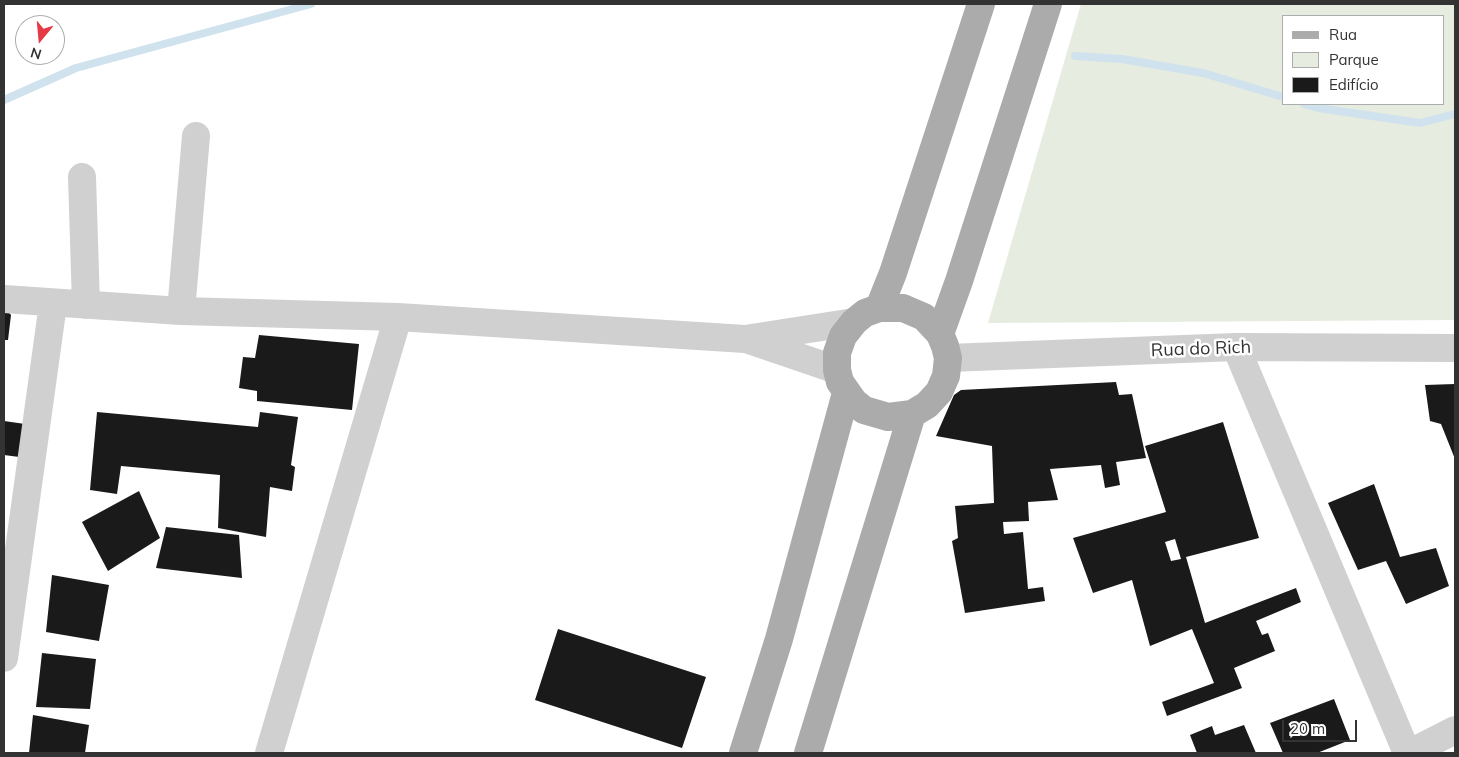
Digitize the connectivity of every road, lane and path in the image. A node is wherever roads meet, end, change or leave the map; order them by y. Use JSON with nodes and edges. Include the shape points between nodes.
{"nodes":[{"id":1,"x":980,"y":4,"type":"edge"},
{"id":2,"x":1048,"y":4,"type":"edge"},
{"id":3,"x":196,"y":136,"type":"dead end"},
{"id":4,"x":82,"y":177,"type":"dead end"},
{"id":5,"x":4,"y":299,"type":"edge"},
{"id":6,"x":53,"y":304,"type":"junction"},
{"id":7,"x":86,"y":305,"type":"junction"},
{"id":8,"x":879,"y":308,"type":"junction"},
{"id":9,"x":181,"y":311,"type":"junction"},
{"id":10,"x":398,"y":317,"type":"junction"},
{"id":11,"x":854,"y":322,"type":"junction"},
{"id":12,"x":745,"y":339,"type":"junction"},
{"id":13,"x":944,"y":346,"type":"junction"},
{"id":14,"x":1236,"y":347,"type":"junction"},
{"id":15,"x":1455,"y":348,"type":"edge"},
{"id":16,"x":842,"y":382,"type":"junction"},
{"id":17,"x":912,"y":414,"type":"junction"},
{"id":18,"x":4,"y":658,"type":"edge"},
{"id":19,"x":1455,"y":730,"type":"edge"},
{"id":20,"x":269,"y":753,"type":"edge"},
{"id":21,"x":743,"y":753,"type":"edge"},
{"id":22,"x":808,"y":753,"type":"edge"},
{"id":23,"x":1408,"y":753,"type":"edge"}],
"edges":[{"from":1,"to":8,"type":"main road"},
{"from":2,"to":13,"type":"main road","via":[[960,280]]},
{"from":3,"to":9,"type":"street"},
{"from":4,"to":7,"type":"street"},
{"from":5,"to":6,"type":"street"},
{"from":6,"to":7,"type":"street"},
{"from":6,"to":18,"type":"street"},
{"from":7,"to":9,"type":"street"},
{"from":8,"to":11,"type":"main road"},
{"from":8,"to":13,"type":"main road","via":[[903,308],[924,317]]},
{"from":9,"to":10,"type":"street"},
{"from":10,"to":12,"type":"street"},
{"from":10,"to":20,"type":"street"},
{"from":11,"to":12,"type":"street"},
{"from":11,"to":16,"type":"main road","via":[[843,336],[837,353]]},
{"from":12,"to":16,"type":"street"},
{"from":13,"to":14,"type":"street","name":"Rua do Rich"},
{"from":13,"to":17,"type":"main road","via":[[946,376],[939,392]]},
{"from":14,"to":15,"type":"street","name":"Rua do Rich"},
{"from":14,"to":23,"type":"street"},
{"from":16,"to":17,"type":"main road","via":[[864,410],[900,417]]},
{"from":16,"to":21,"type":"main road","via":[[779,640]]},
{"from":17,"to":22,"type":"main road"},
{"from":19,"to":23,"type":"street"}]}
